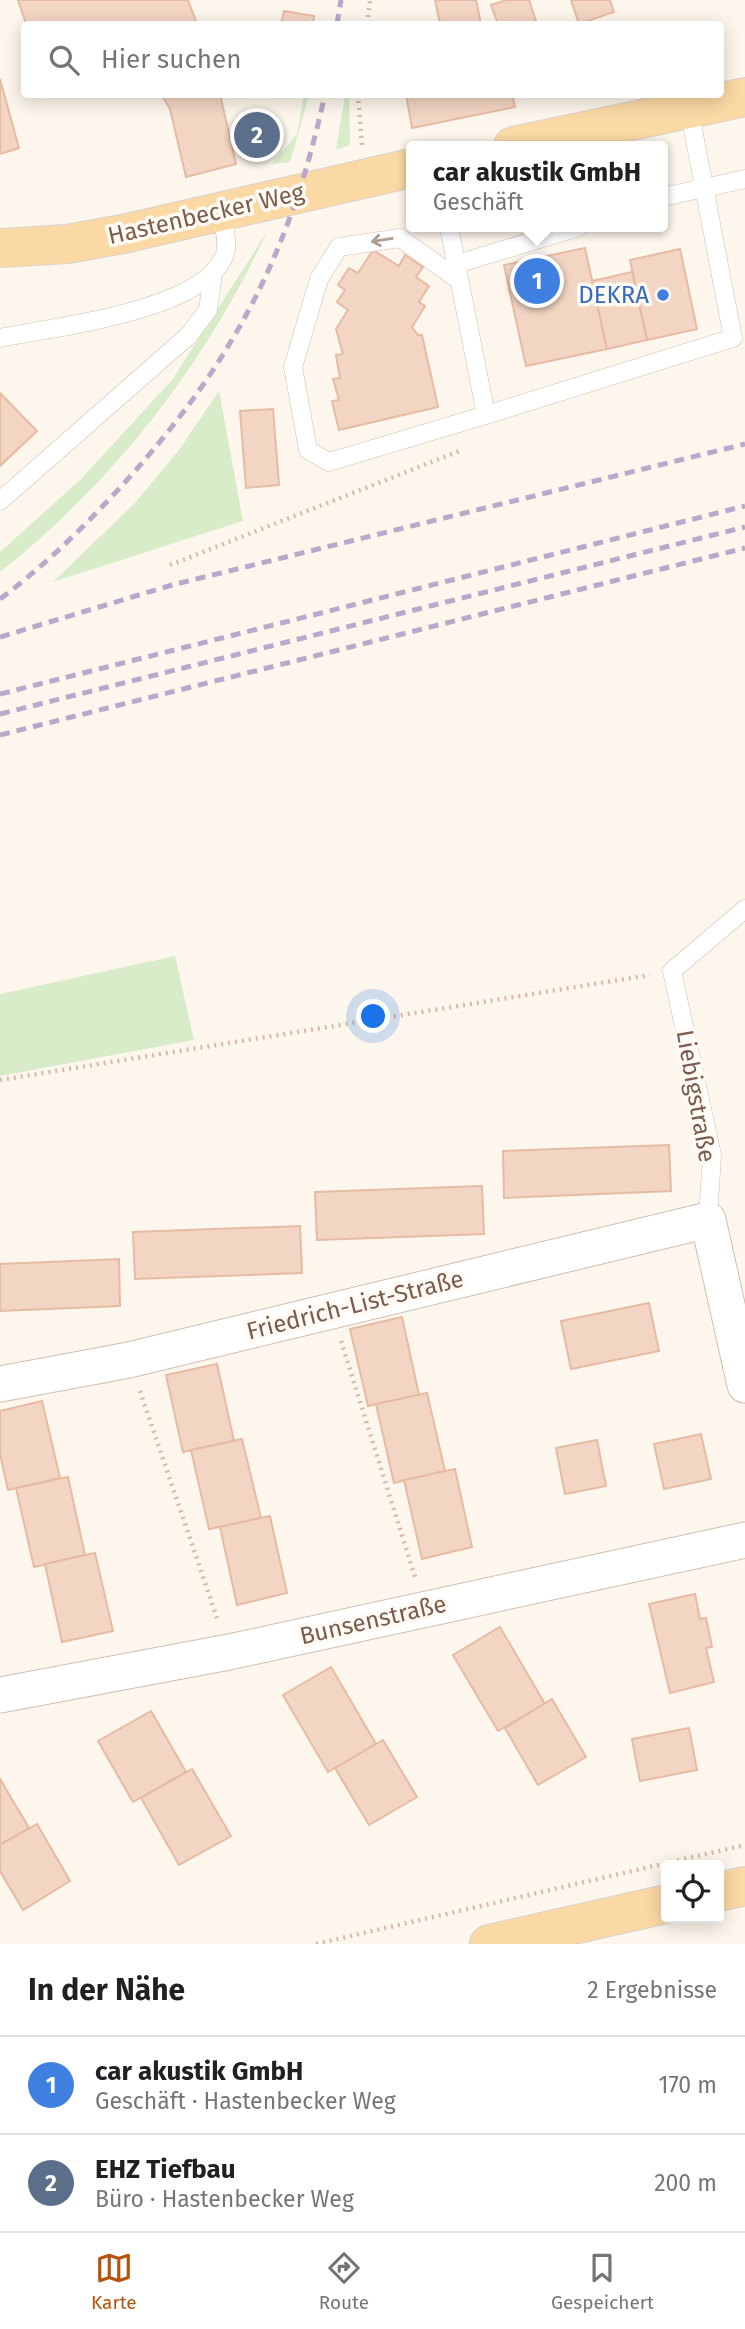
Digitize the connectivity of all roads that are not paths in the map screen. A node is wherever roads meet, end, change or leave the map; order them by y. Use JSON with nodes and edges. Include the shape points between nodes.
{"nodes":[{"id":1,"x":745,"y":97,"type":"edge"},
{"id":2,"x":689,"y":109,"type":"junction"},
{"id":3,"x":537,"y":141,"type":"edge"},
{"id":4,"x":406,"y":169,"type":"edge"},
{"id":5,"x":745,"y":179,"type":"edge"},
{"id":6,"x":702,"y":188,"type":"junction"},
{"id":7,"x":668,"y":196,"type":"edge"},
{"id":8,"x":220,"y":211,"type":"junction"},
{"id":9,"x":450,"y":232,"type":"edge"},
{"id":10,"x":566,"y":232,"type":"edge"},
{"id":11,"x":0,"y":248,"type":"edge"},
{"id":12,"x":213,"y":273,"type":"junction"},
{"id":13,"x":459,"y":273,"type":"junction"},
{"id":14,"x":739,"y":335,"type":"edge"},
{"id":15,"x":0,"y":338,"type":"edge"},
{"id":16,"x":486,"y":415,"type":"junction"},
{"id":17,"x":0,"y":501,"type":"edge"},
{"id":18,"x":745,"y":909,"type":"edge"},
{"id":19,"x":708,"y":1220,"type":"junction"},
{"id":20,"x":739,"y":1327,"type":"edge"},
{"id":21,"x":0,"y":1384,"type":"edge"},
{"id":22,"x":745,"y":1385,"type":"edge"},
{"id":23,"x":745,"y":1540,"type":"edge"},
{"id":24,"x":0,"y":1695,"type":"edge"},
{"id":25,"x":745,"y":1886,"type":"edge"},
{"id":26,"x":724,"y":1891,"type":"edge"},
{"id":27,"x":661,"y":1905,"type":"edge"},
{"id":28,"x":489,"y":1944,"type":"edge"}],
"edges":[{"from":1,"to":2,"type":"main road"},
{"from":2,"to":3,"type":"main road"},
{"from":2,"to":6,"type":"lane"},
{"from":4,"to":8,"type":"main road","name":"Hastenbecker Weg"},
{"from":5,"to":6,"type":"lane"},
{"from":6,"to":7,"type":"lane"},
{"from":6,"to":14,"type":"lane"},
{"from":8,"to":11,"type":"main road","name":"Hastenbecker Weg","via":[[67,244]]},
{"from":8,"to":12,"type":"lane","via":[[227,241]]},
{"from":9,"to":13,"type":"lane"},
{"from":10,"to":13,"type":"lane"},
{"from":12,"to":15,"type":"lane","via":[[172,299]]},
{"from":12,"to":17,"type":"lane","via":[[208,310],[188,336]]},
{"from":13,"to":16,"type":"lane"},
{"from":13,"to":16,"type":"lane","one_way":true,"via":[[400,237],[339,247],[319,279],[293,367],[308,450],[329,462]]},
{"from":14,"to":16,"type":"lane"},
{"from":18,"to":19,"type":"lane","name":"Liebigstraße","via":[[672,971],[712,1155]]},
{"from":19,"to":20,"type":"street","name":"Liebigstraße"},
{"from":19,"to":21,"type":"street","name":"Friedrich-List-Straße","via":[[129,1360]]},
{"from":20,"to":22,"type":"street","name":"Liebigstraße"},
{"from":23,"to":24,"type":"street","name":"Bunsenstraße","via":[[229,1652]]},
{"from":25,"to":26,"type":"main road"},
{"from":27,"to":28,"type":"main road"}]}
